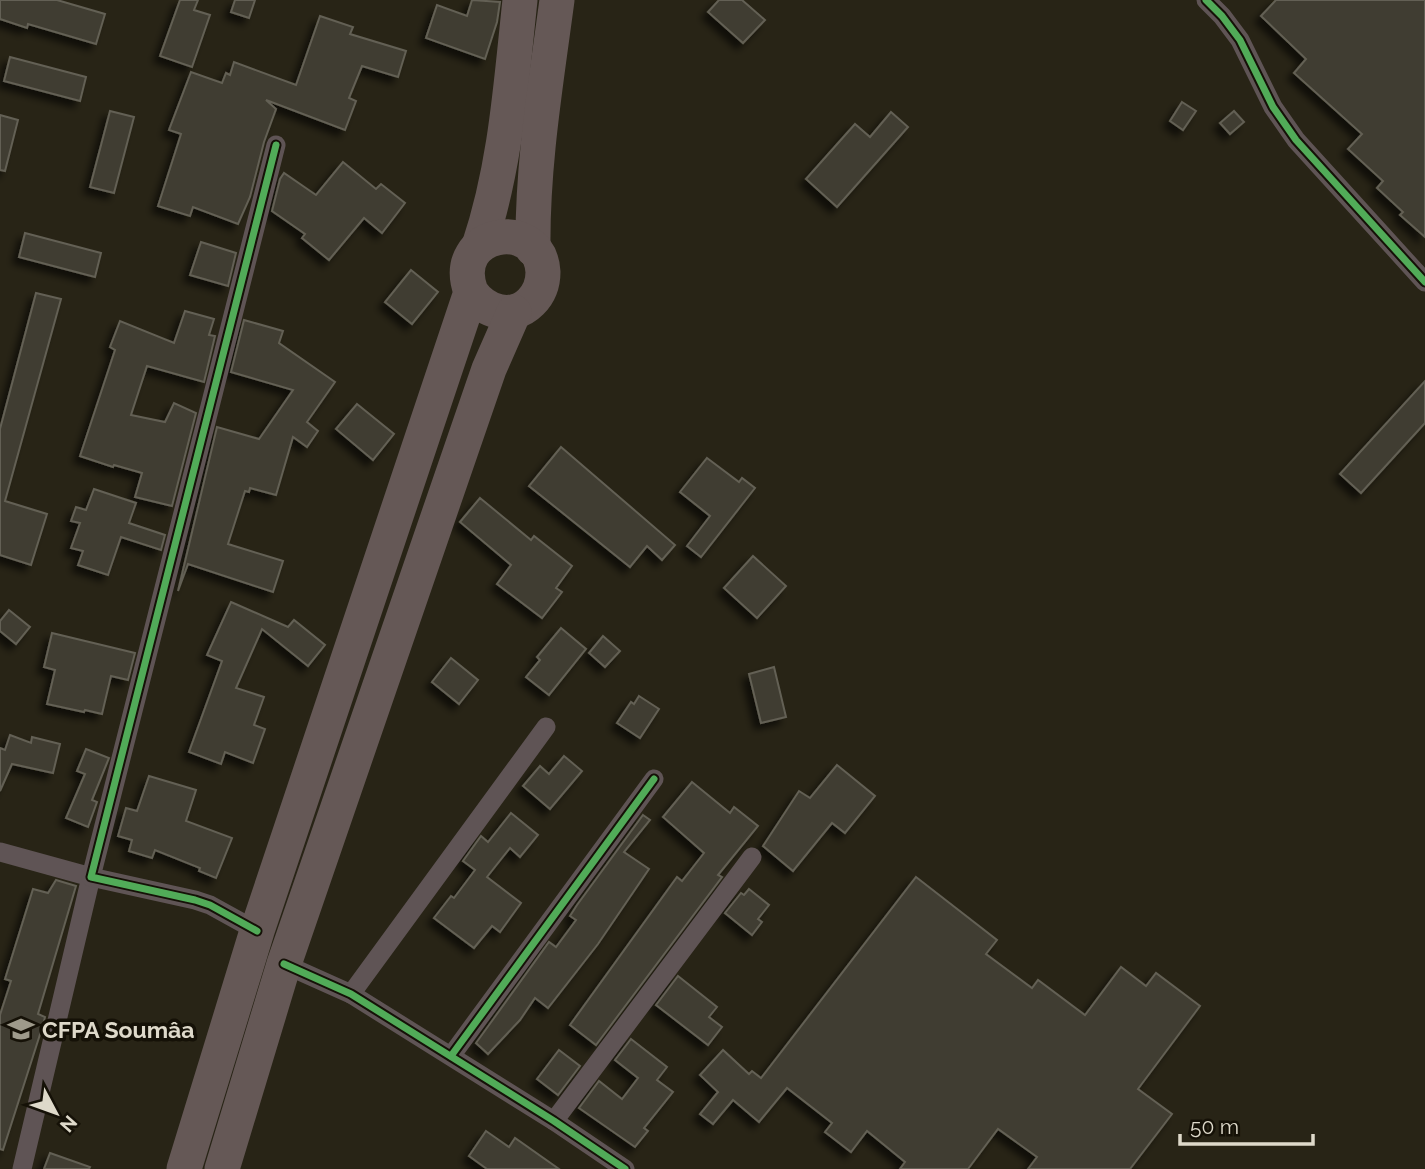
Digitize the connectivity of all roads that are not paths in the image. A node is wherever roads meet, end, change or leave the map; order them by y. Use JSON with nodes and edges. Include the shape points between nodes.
{"nodes":[{"id":1,"x":520,"y":0,"type":"edge"},
{"id":2,"x":558,"y":0,"type":"edge"},
{"id":3,"x":1206,"y":0,"type":"edge"},
{"id":4,"x":276,"y":145,"type":"dead end"},
{"id":5,"x":479,"y":246,"type":"junction"},
{"id":6,"x":533,"y":249,"type":"junction"},
{"id":7,"x":1425,"y":282,"type":"edge"},
{"id":8,"x":471,"y":292,"type":"junction"},
{"id":9,"x":514,"y":312,"type":"junction"},
{"id":10,"x":546,"y":727,"type":"dead end"},
{"id":11,"x":653,"y":779,"type":"dead end"},
{"id":12,"x":0,"y":852,"type":"edge"},
{"id":13,"x":752,"y":857,"type":"dead end"},
{"id":14,"x":91,"y":877,"type":"junction"},
{"id":15,"x":257,"y":931,"type":"junction"},
{"id":16,"x":285,"y":964,"type":"junction"},
{"id":17,"x":351,"y":995,"type":"junction"},
{"id":18,"x":451,"y":1056,"type":"junction"},
{"id":19,"x":554,"y":1121,"type":"junction"},
{"id":20,"x":22,"y":1169,"type":"edge"},
{"id":21,"x":184,"y":1169,"type":"edge"},
{"id":22,"x":222,"y":1169,"type":"edge"},
{"id":23,"x":625,"y":1169,"type":"edge"}],
"edges":[{"from":1,"to":5,"type":"highway","via":[[503,155]]},
{"from":2,"to":6,"type":"highway","via":[[536,160]]},
{"from":3,"to":7,"type":"street","via":[[1240,40],[1273,107],[1296,140]]},
{"from":4,"to":14,"type":"street"},
{"from":5,"to":6,"type":"highway","via":[[507,236]]},
{"from":5,"to":8,"type":"highway","via":[[468,263]]},
{"from":6,"to":9,"type":"highway","via":[[542,266],[541,286],[531,302]]},
{"from":8,"to":9,"type":"highway","via":[[484,307]]},
{"from":8,"to":15,"type":"highway"},
{"from":9,"to":16,"type":"highway","via":[[489,369]]},
{"from":10,"to":17,"type":"street"},
{"from":11,"to":18,"type":"street"},
{"from":12,"to":14,"type":"street"},
{"from":13,"to":19,"type":"street"},
{"from":14,"to":15,"type":"street","via":[[202,902]]},
{"from":14,"to":20,"type":"street"},
{"from":15,"to":21,"type":"highway"},
{"from":16,"to":17,"type":"street"},
{"from":16,"to":22,"type":"highway"},
{"from":17,"to":18,"type":"street"},
{"from":18,"to":19,"type":"street"},
{"from":19,"to":23,"type":"street"}]}
